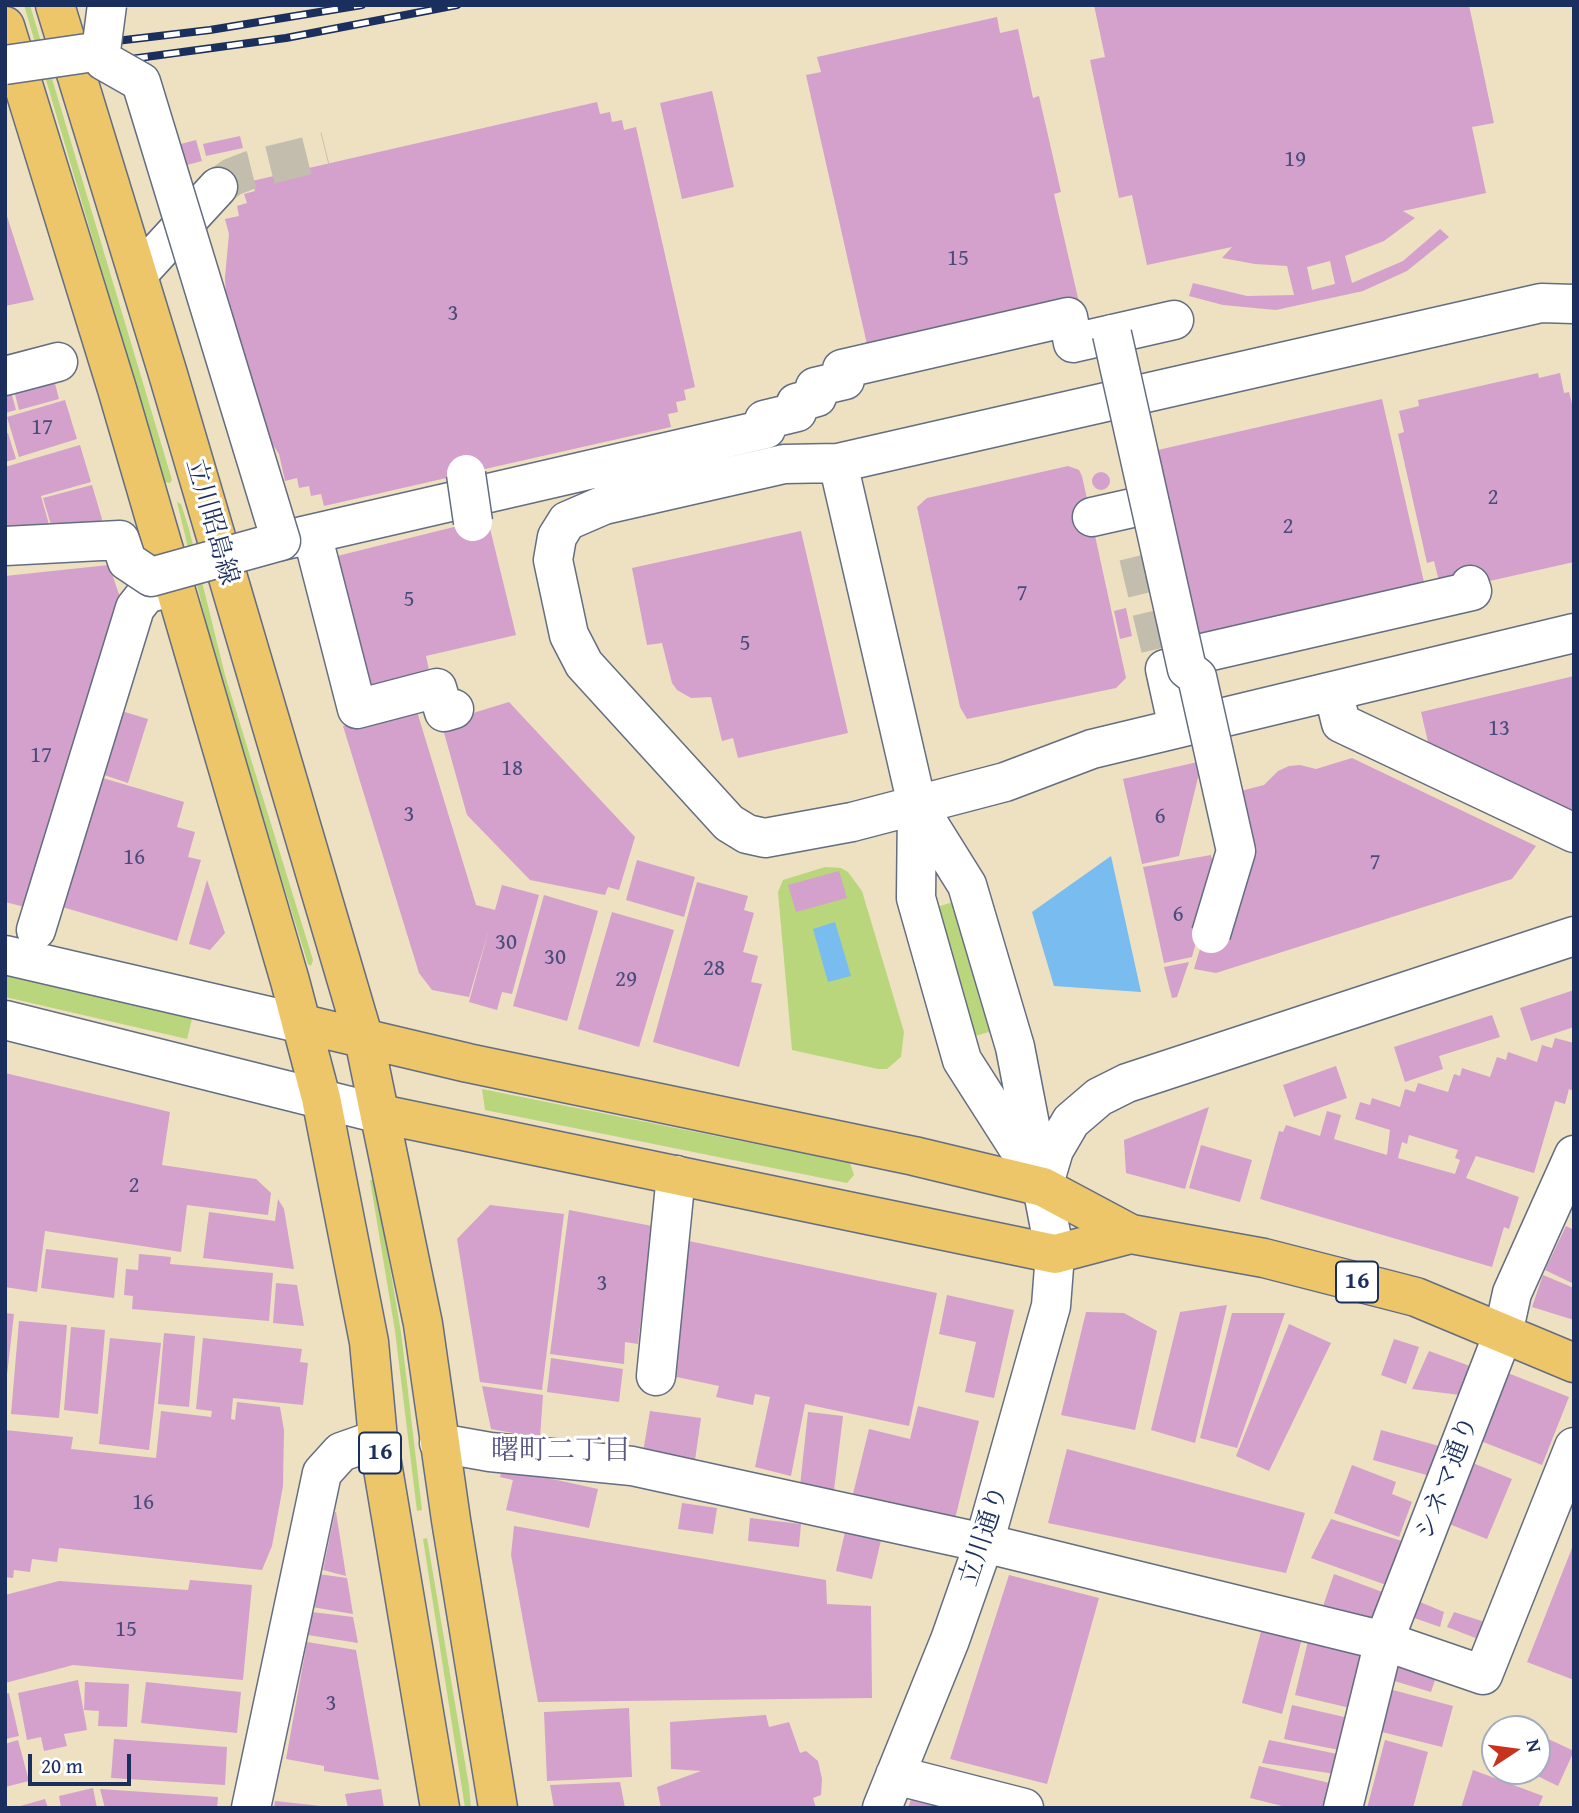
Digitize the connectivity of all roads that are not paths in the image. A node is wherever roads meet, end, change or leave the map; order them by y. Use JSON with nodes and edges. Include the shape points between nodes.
{"nodes":[{"id":1,"x":55,"y":5,"type":"edge"},
{"id":2,"x":107,"y":5,"type":"edge"},
{"id":3,"x":5,"y":26,"type":"edge"},
{"id":4,"x":102,"y":51,"type":"junction"},
{"id":5,"x":5,"y":65,"type":"edge"},
{"id":6,"x":186,"y":170,"type":"junction"},
{"id":7,"x":138,"y":274,"type":"junction"},
{"id":8,"x":1574,"y":304,"type":"edge"},
{"id":9,"x":1169,"y":318,"type":"dead end"},
{"id":10,"x":1112,"y":334,"type":"junction"},
{"id":11,"x":58,"y":362,"type":"dead end"},
{"id":12,"x":5,"y":376,"type":"edge"},
{"id":13,"x":838,"y":463,"type":"junction"},
{"id":14,"x":1148,"y":480,"type":"junction"},
{"id":15,"x":1092,"y":517,"type":"dead end"},
{"id":16,"x":289,"y":529,"type":"junction"},
{"id":17,"x":160,"y":537,"type":"junction"},
{"id":18,"x":5,"y":546,"type":"edge"},
{"id":19,"x":5,"y":560,"type":"edge"},
{"id":20,"x":1470,"y":585,"type":"dead end"},
{"id":21,"x":174,"y":586,"type":"junction"},
{"id":22,"x":1574,"y":633,"type":"edge"},
{"id":23,"x":1187,"y":658,"type":"junction"},
{"id":24,"x":1333,"y":691,"type":"junction"},
{"id":25,"x":454,"y":709,"type":"dead end"},
{"id":26,"x":1178,"y":729,"type":"junction"},
{"id":27,"x":918,"y":806,"type":"junction"},
{"id":28,"x":1574,"y":833,"type":"edge"},
{"id":29,"x":36,"y":930,"type":"dead end"},
{"id":30,"x":1211,"y":934,"type":"dead end"},
{"id":31,"x":1574,"y":936,"type":"edge"},
{"id":32,"x":5,"y":955,"type":"edge"},
{"id":33,"x":5,"y":1020,"type":"edge"},
{"id":34,"x":303,"y":1024,"type":"junction"},
{"id":35,"x":364,"y":1040,"type":"junction"},
{"id":36,"x":321,"y":1098,"type":"junction"},
{"id":37,"x":382,"y":1114,"type":"junction"},
{"id":38,"x":1574,"y":1155,"type":"edge"},
{"id":39,"x":676,"y":1175,"type":"junction"},
{"id":40,"x":1043,"y":1187,"type":"junction"},
{"id":41,"x":1131,"y":1234,"type":"junction"},
{"id":42,"x":1055,"y":1255,"type":"junction"},
{"id":43,"x":1503,"y":1334,"type":"junction"},
{"id":44,"x":1574,"y":1363,"type":"edge"},
{"id":45,"x":656,"y":1376,"type":"dead end"},
{"id":46,"x":378,"y":1439,"type":"junction"},
{"id":47,"x":439,"y":1443,"type":"junction"},
{"id":48,"x":1574,"y":1447,"type":"edge"},
{"id":49,"x":984,"y":1543,"type":"junction"},
{"id":50,"x":1384,"y":1641,"type":"junction"},
{"id":51,"x":888,"y":1791,"type":"edge"},
{"id":52,"x":251,"y":1808,"type":"edge"},
{"id":53,"x":440,"y":1808,"type":"edge"},
{"id":54,"x":498,"y":1808,"type":"edge"},
{"id":55,"x":1024,"y":1808,"type":"edge"},
{"id":56,"x":1343,"y":1808,"type":"edge"}],
"edges":[{"from":1,"to":7,"type":"main road","name":"立川昭島線"},
{"from":2,"to":4,"type":"street","bridge":true},
{"from":3,"to":17,"type":"main road","name":"立川昭島線"},
{"from":4,"to":5,"type":"street","bridge":true},
{"from":4,"to":6,"type":"street","bridge":true,"via":[[104,61],[141,82]]},
{"from":6,"to":7,"type":"street"},
{"from":6,"to":16,"type":"street","bridge":true},
{"from":7,"to":35,"type":"main road","name":"立川昭島線"},
{"from":8,"to":13,"type":"street","via":[[1541,303]]},
{"from":9,"to":10,"type":"street"},
{"from":10,"to":14,"type":"street","bridge":true},
{"from":10,"to":16,"type":"street","via":[[1073,342],[1068,317],[859,360],[842,369],[845,380],[815,387],[817,397],[796,403],[797,412],[783,404],[764,420],[766,429]]},
{"from":11,"to":12,"type":"street"},
{"from":13,"to":27,"type":"street"},
{"from":13,"to":27,"type":"street","via":[[784,464],[604,505],[567,521],[557,537],[553,560],[569,635],[584,664],[730,823],[747,834],[765,838]]},
{"from":14,"to":15,"type":"street"},
{"from":14,"to":23,"type":"street","bridge":true},
{"from":16,"to":18,"type":"street","bridge":true,"via":[[151,577],[127,561],[120,540]]},
{"from":16,"to":25,"type":"street","via":[[357,709],[438,688],[444,712]]},
{"from":17,"to":19,"type":"street","via":[[88,553]]},
{"from":17,"to":21,"type":"main road","name":"立川昭島線"},
{"from":20,"to":23,"type":"street","via":[[1472,591]]},
{"from":21,"to":29,"type":"street","via":[[146,594],[135,608]]},
{"from":21,"to":34,"type":"main road","name":"立川昭島線"},
{"from":22,"to":24,"type":"street"},
{"from":23,"to":26,"type":"street"},
{"from":23,"to":30,"type":"street","bridge":true,"via":[[1236,851]]},
{"from":24,"to":26,"type":"street"},
{"from":24,"to":28,"type":"street","via":[[1341,723]]},
{"from":26,"to":27,"type":"street","via":[[1092,749],[1005,782]]},
{"from":27,"to":40,"type":"street","name":"立川通り","via":[[967,885],[1016,1046]]},
{"from":27,"to":40,"type":"street","via":[[916,898],[962,1060]]},
{"from":31,"to":40,"type":"street","via":[[1127,1083],[1099,1097],[1071,1121],[1054,1150]]},
{"from":32,"to":34,"type":"street"},
{"from":33,"to":36,"type":"street"},
{"from":34,"to":35,"type":"main road","number":"16"},
{"from":34,"to":36,"type":"main road","number":"16"},
{"from":35,"to":37,"type":"main road","name":"立川昭島線"},
{"from":35,"to":40,"type":"main road","number":"16"},
{"from":36,"to":37,"type":"street"},
{"from":36,"to":46,"type":"main road","number":"16","via":[[369,1342]]},
{"from":37,"to":39,"type":"main road","number":"16"},
{"from":37,"to":47,"type":"main road","number":"16","via":[[423,1324]]},
{"from":38,"to":43,"type":"street","name":"シネマ通り","via":[[1512,1293]]},
{"from":39,"to":42,"type":"main road","number":"16"},
{"from":39,"to":45,"type":"street"},
{"from":40,"to":41,"type":"main road","number":"16"},
{"from":40,"to":42,"type":"street","name":"立川通り"},
{"from":41,"to":42,"type":"main road","number":"16"},
{"from":41,"to":43,"type":"main road","number":"16","via":[[1264,1258],[1416,1297]]},
{"from":42,"to":49,"type":"street","name":"立川通り","via":[[1051,1306]]},
{"from":43,"to":44,"type":"main road","number":"16"},
{"from":43,"to":50,"type":"street","name":"シネマ通り"},
{"from":46,"to":52,"type":"street","via":[[341,1452],[322,1473]]},
{"from":46,"to":53,"type":"main road","number":"16"},
{"from":47,"to":49,"type":"street","via":[[632,1465]]},
{"from":47,"to":54,"type":"main road","number":"16"},
{"from":48,"to":50,"type":"street","via":[[1483,1675]]},
{"from":49,"to":50,"type":"street"},
{"from":49,"to":51,"type":"street","name":"立川通り"},
{"from":50,"to":56,"type":"street","name":"シネマ通り"},
{"from":51,"to":55,"type":"street"}]}
